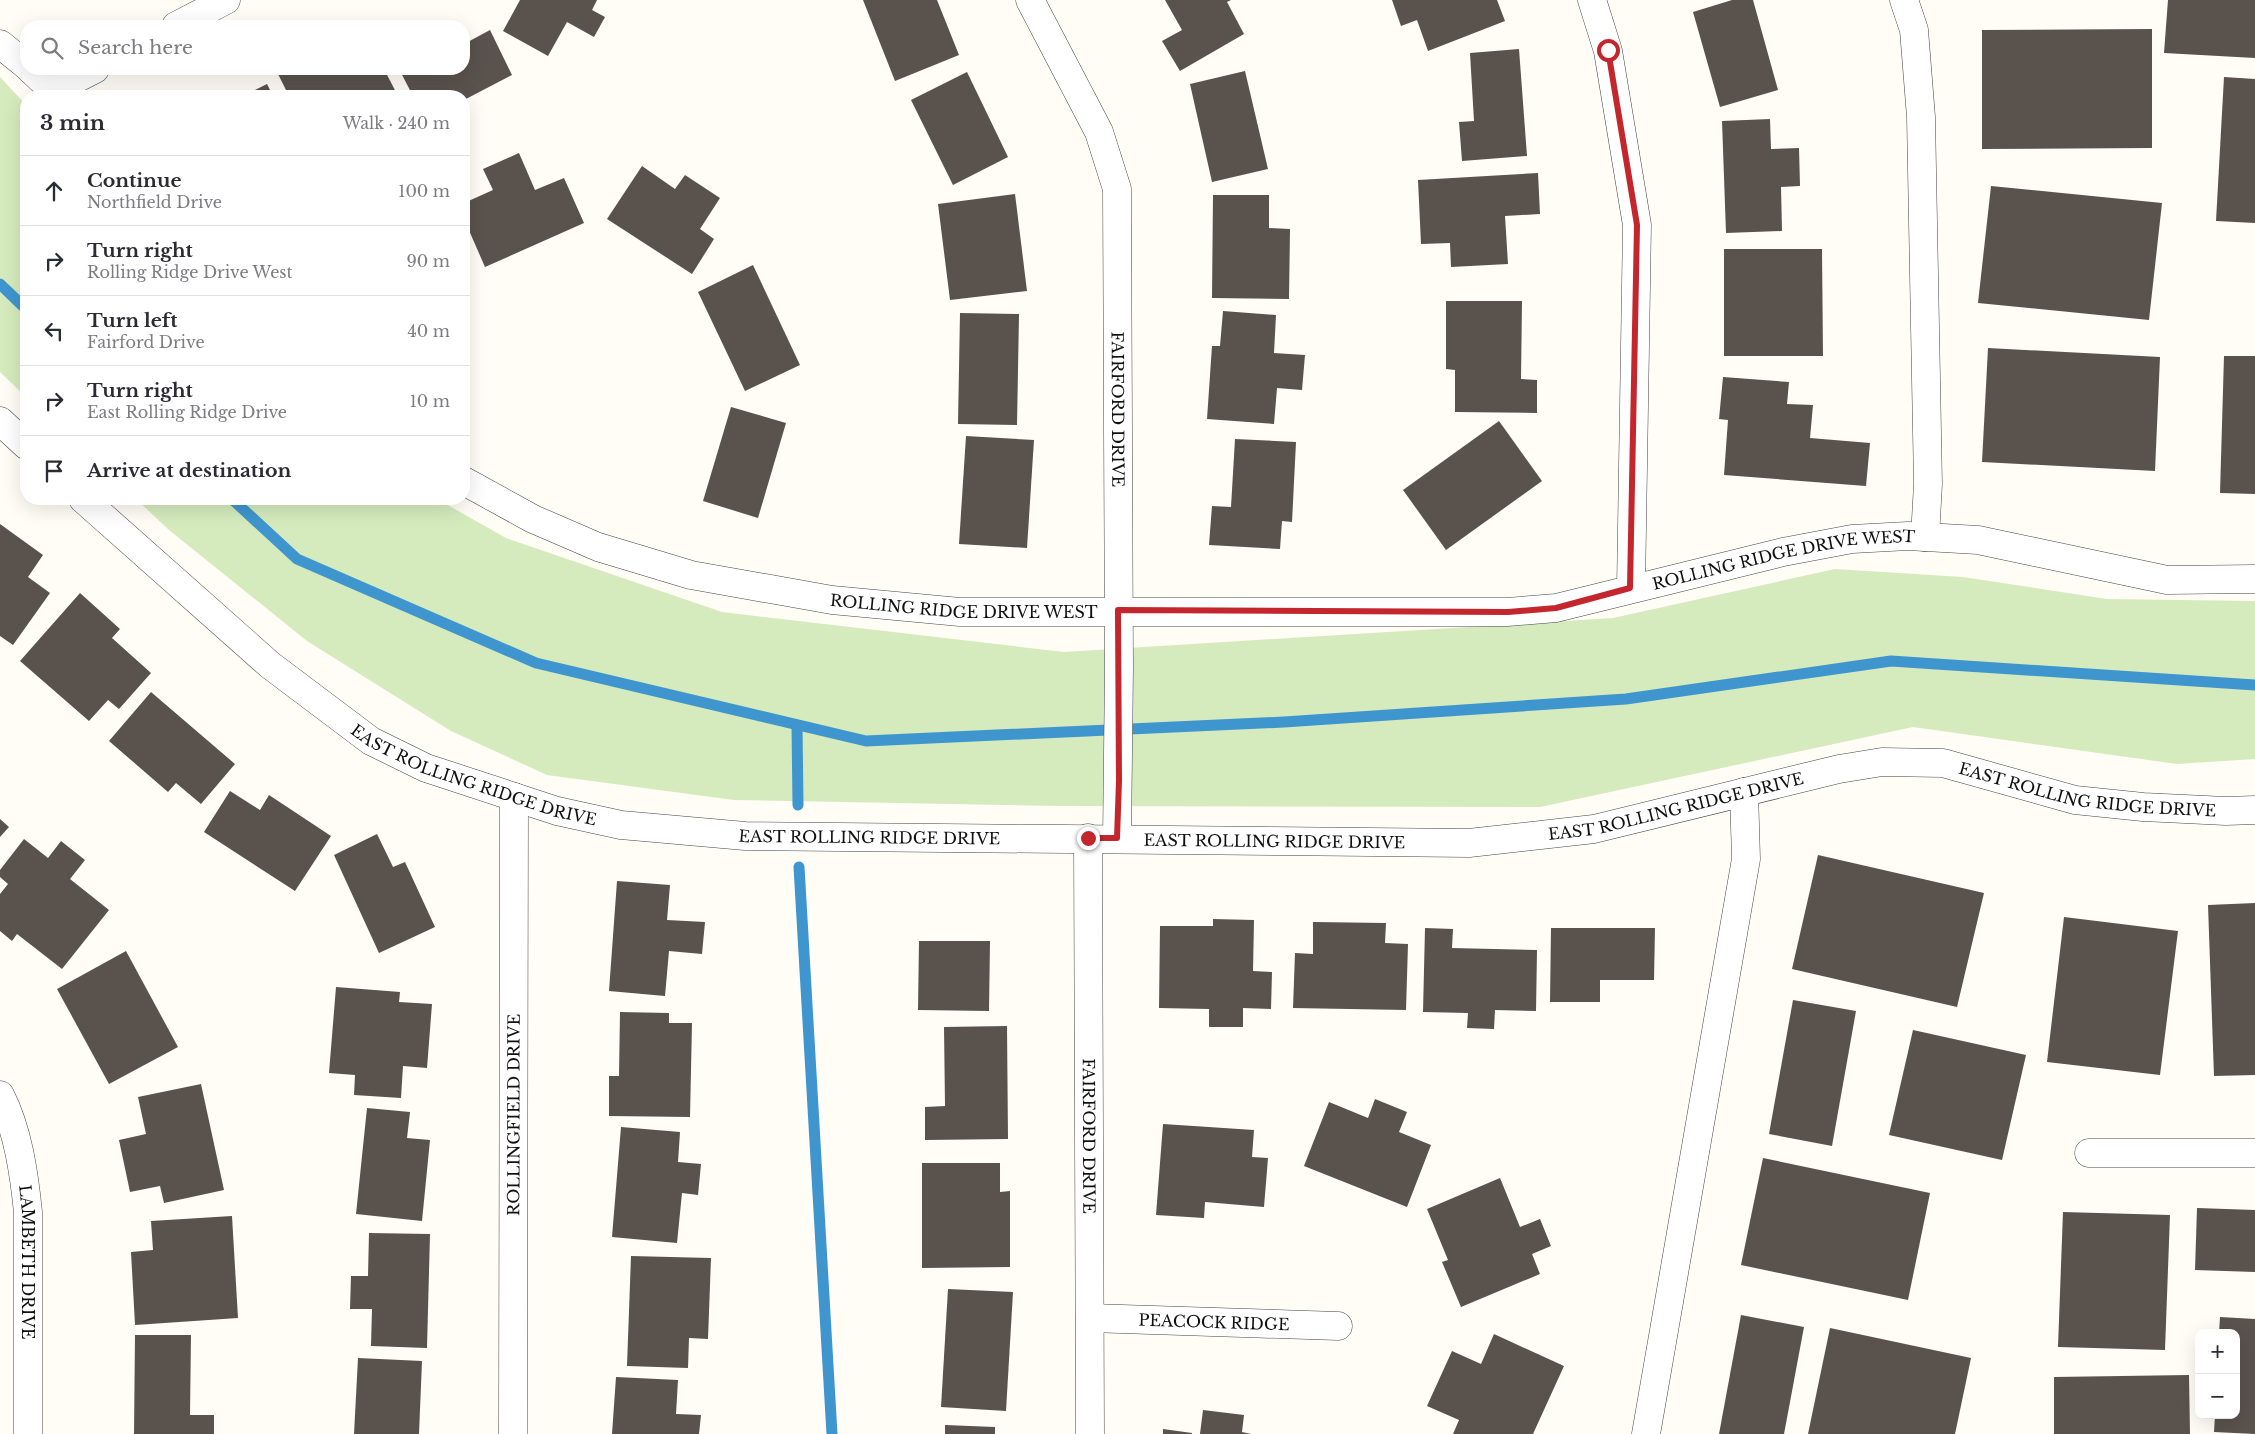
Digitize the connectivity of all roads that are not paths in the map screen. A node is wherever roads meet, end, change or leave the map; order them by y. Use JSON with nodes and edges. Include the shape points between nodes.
{"nodes":[{"id":1,"x":226,"y":0,"type":"edge"},
{"id":2,"x":1030,"y":0,"type":"edge"},
{"id":3,"x":1592,"y":0,"type":"edge"},
{"id":4,"x":1904,"y":0,"type":"edge"},
{"id":5,"x":188,"y":20,"type":"edge"},
{"id":6,"x":0,"y":44,"type":"edge"},
{"id":7,"x":20,"y":60,"type":"edge"},
{"id":8,"x":36,"y":75,"type":"edge"},
{"id":9,"x":85,"y":75,"type":"edge"},
{"id":10,"x":53,"y":90,"type":"edge"},
{"id":11,"x":61,"y":90,"type":"edge"},
{"id":12,"x":0,"y":421,"type":"edge"},
{"id":13,"x":20,"y":439,"type":"edge"},
{"id":14,"x":470,"y":484,"type":"edge"},
{"id":15,"x":90,"y":505,"type":"edge"},
{"id":16,"x":1925,"y":537,"type":"junction"},
{"id":17,"x":2255,"y":579,"type":"edge"},
{"id":18,"x":1630,"y":588,"type":"junction"},
{"id":19,"x":1118,"y":610,"type":"junction"},
{"id":20,"x":1744,"y":792,"type":"junction"},
{"id":21,"x":514,"y":797,"type":"junction"},
{"id":22,"x":2255,"y":810,"type":"edge"},
{"id":23,"x":1088,"y":838,"type":"junction"},
{"id":24,"x":1117,"y":838,"type":"junction"},
{"id":25,"x":0,"y":1094,"type":"edge"},
{"id":26,"x":2089,"y":1153,"type":"dead end"},
{"id":27,"x":2255,"y":1153,"type":"edge"},
{"id":28,"x":1090,"y":1318,"type":"junction"},
{"id":29,"x":1338,"y":1326,"type":"dead end"},
{"id":30,"x":28,"y":1434,"type":"edge"},
{"id":31,"x":513,"y":1434,"type":"edge"},
{"id":32,"x":1090,"y":1434,"type":"edge"},
{"id":33,"x":1646,"y":1434,"type":"edge"}],
"edges":[{"from":1,"to":5,"type":"street"},
{"from":2,"to":19,"type":"street","name":"FAIRFORD DRIVE","via":[[1099,132],[1117,189]]},
{"from":3,"to":18,"type":"street","via":[[1608,50],[1637,225]]},
{"from":4,"to":16,"type":"street","via":[[1914,30],[1921,117],[1928,484]]},
{"from":6,"to":7,"type":"street"},
{"from":8,"to":10,"type":"street"},
{"from":9,"to":11,"type":"street"},
{"from":12,"to":13,"type":"street"},
{"from":14,"to":19,"type":"street","name":"ROLLING RIDGE DRIVE WEST","via":[[533,519],[598,547],[691,575],[832,600],[960,612]]},
{"from":15,"to":21,"type":"street","name":"EAST ROLLING RIDGE DRIVE","via":[[270,665],[371,741],[426,768]]},
{"from":16,"to":17,"type":"street","name":"ROLLING RIDGE DRIVE WEST","via":[[1978,540],[2167,580]]},
{"from":16,"to":18,"type":"street","name":"ROLLING RIDGE DRIVE WEST","via":[[1852,540],[1783,552]]},
{"from":18,"to":19,"type":"street","name":"ROLLING RIDGE DRIVE WEST","via":[[1556,608],[1508,612]]},
{"from":19,"to":24,"type":"street","name":"FAIRFORD DRIVE"},
{"from":20,"to":22,"type":"street","name":"EAST ROLLING RIDGE DRIVE","via":[[1839,768],[1882,762],[1943,763],[2076,800],[2143,807]]},
{"from":20,"to":24,"type":"street","name":"EAST ROLLING RIDGE DRIVE","via":[[1594,829],[1469,843]]},
{"from":20,"to":33,"type":"street","via":[[1746,859]]},
{"from":21,"to":23,"type":"street","name":"EAST ROLLING RIDGE DRIVE","via":[[557,811],[621,825],[745,836]]},
{"from":21,"to":31,"type":"street","name":"ROLLINGFIELD DRIVE"},
{"from":23,"to":24,"type":"street","name":"EAST ROLLING RIDGE DRIVE"},
{"from":23,"to":28,"type":"street","name":"FAIRFORD DRIVE"},
{"from":25,"to":30,"type":"street","name":"LAMBETH DRIVE","via":[[24,1176],[28,1212]]},
{"from":26,"to":27,"type":"street"},
{"from":28,"to":29,"type":"street","name":"PEACOCK RIDGE"},
{"from":28,"to":32,"type":"street","name":"FAIRFORD DRIVE"}]}
